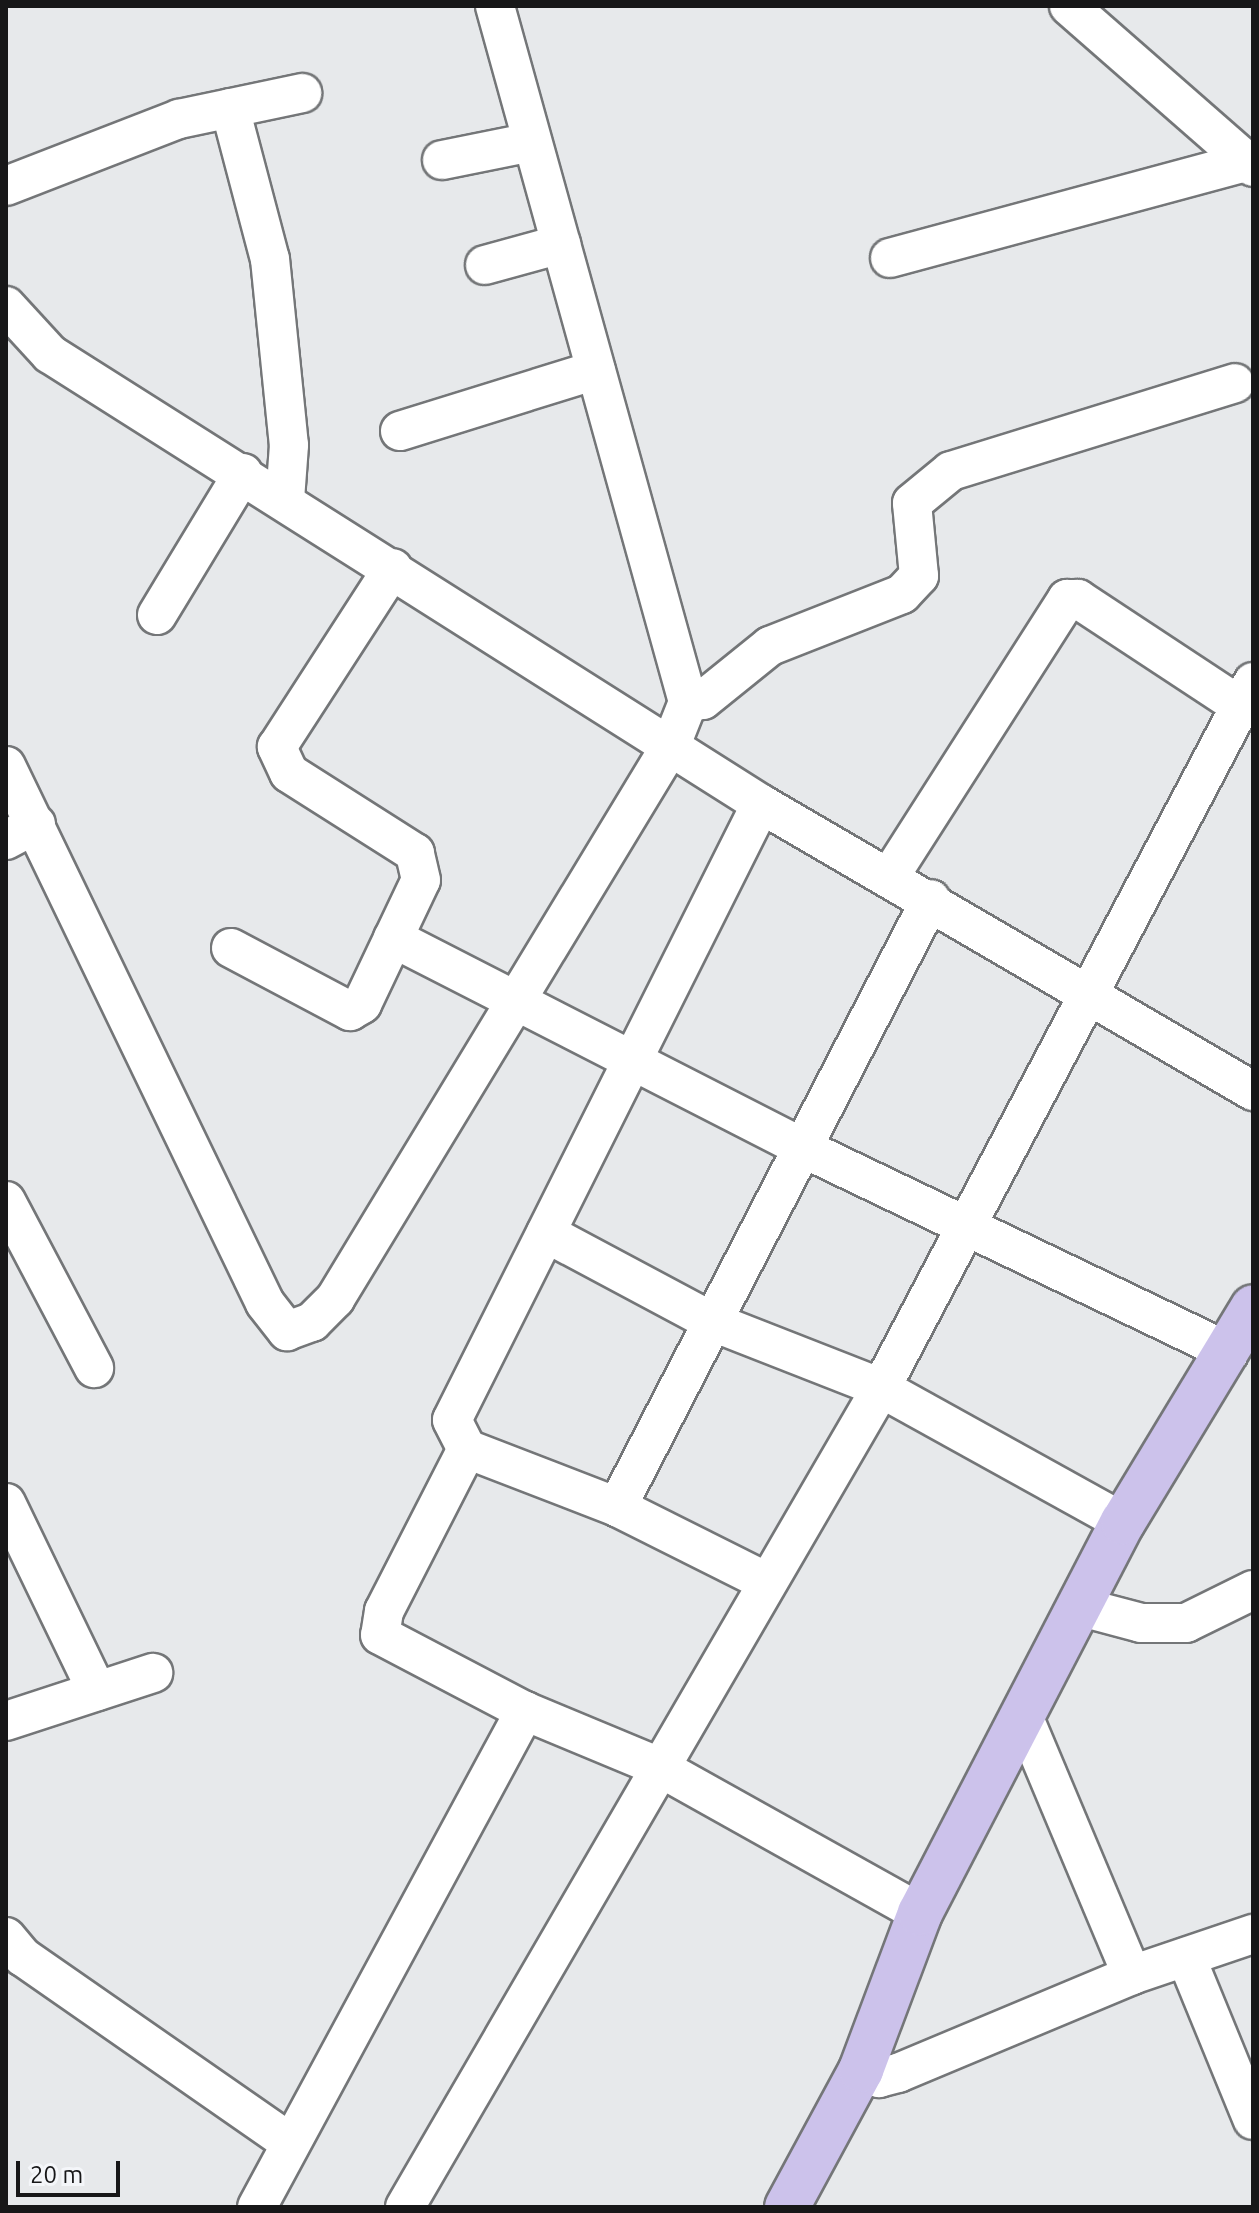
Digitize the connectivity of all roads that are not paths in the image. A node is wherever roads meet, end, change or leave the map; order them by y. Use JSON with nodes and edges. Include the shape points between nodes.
{"nodes":[{"id":1,"x":495,"y":6,"type":"edge"},
{"id":2,"x":1069,"y":6,"type":"edge"},
{"id":3,"x":302,"y":93,"type":"dead end"},
{"id":4,"x":230,"y":108,"type":"junction"},
{"id":5,"x":531,"y":142,"type":"junction"},
{"id":6,"x":442,"y":160,"type":"dead end"},
{"id":7,"x":1250,"y":164,"type":"edge"},
{"id":8,"x":6,"y":186,"type":"edge"},
{"id":9,"x":561,"y":244,"type":"junction"},
{"id":10,"x":890,"y":258,"type":"dead end"},
{"id":11,"x":485,"y":265,"type":"dead end"},
{"id":12,"x":6,"y":306,"type":"edge"},
{"id":13,"x":596,"y":370,"type":"junction"},
{"id":14,"x":1235,"y":383,"type":"dead end"},
{"id":15,"x":400,"y":431,"type":"dead end"},
{"id":16,"x":243,"y":473,"type":"junction"},
{"id":17,"x":285,"y":499,"type":"junction"},
{"id":18,"x":393,"y":568,"type":"junction"},
{"id":19,"x":157,"y":615,"type":"dead end"},
{"id":20,"x":1247,"y":694,"type":"edge"},
{"id":21,"x":688,"y":702,"type":"junction"},
{"id":22,"x":671,"y":745,"type":"junction"},
{"id":23,"x":6,"y":766,"type":"edge"},
{"id":24,"x":761,"y":804,"type":"junction"},
{"id":25,"x":21,"y":832,"type":"edge"},
{"id":26,"x":890,"y":876,"type":"junction"},
{"id":27,"x":931,"y":899,"type":"junction"},
{"id":28,"x":393,"y":938,"type":"junction"},
{"id":29,"x":231,"y":948,"type":"dead end"},
{"id":30,"x":1087,"y":997,"type":"junction"},
{"id":31,"x":510,"y":1003,"type":"junction"},
{"id":32,"x":632,"y":1062,"type":"junction"},
{"id":33,"x":1253,"y":1091,"type":"edge"},
{"id":34,"x":801,"y":1147,"type":"junction"},
{"id":35,"x":6,"y":1201,"type":"edge"},
{"id":36,"x":970,"y":1227,"type":"junction"},
{"id":37,"x":546,"y":1233,"type":"junction"},
{"id":38,"x":1253,"y":1307,"type":"edge"},
{"id":39,"x":713,"y":1322,"type":"junction"},
{"id":40,"x":1229,"y":1352,"type":"junction"},
{"id":41,"x":94,"y":1368,"type":"dead end"},
{"id":42,"x":881,"y":1388,"type":"junction"},
{"id":43,"x":467,"y":1449,"type":"junction"},
{"id":44,"x":6,"y":1503,"type":"edge"},
{"id":45,"x":617,"y":1507,"type":"junction"},
{"id":46,"x":1123,"y":1522,"type":"junction"},
{"id":47,"x":767,"y":1582,"type":"junction"},
{"id":48,"x":1253,"y":1590,"type":"edge"},
{"id":49,"x":1081,"y":1607,"type":"junction"},
{"id":50,"x":153,"y":1673,"type":"dead end"},
{"id":51,"x":97,"y":1691,"type":"junction"},
{"id":52,"x":525,"y":1711,"type":"junction"},
{"id":53,"x":1023,"y":1716,"type":"junction"},
{"id":54,"x":6,"y":1721,"type":"edge"},
{"id":55,"x":657,"y":1766,"type":"junction"},
{"id":56,"x":920,"y":1913,"type":"junction"},
{"id":57,"x":1253,"y":1934,"type":"edge"},
{"id":58,"x":6,"y":1937,"type":"edge"},
{"id":59,"x":1186,"y":1957,"type":"junction"},
{"id":60,"x":1132,"y":1975,"type":"junction"},
{"id":61,"x":861,"y":2070,"type":"junction"},
{"id":62,"x":1253,"y":2120,"type":"edge"},
{"id":63,"x":291,"y":2143,"type":"junction"},
{"id":64,"x":257,"y":2207,"type":"edge"},
{"id":65,"x":405,"y":2207,"type":"edge"},
{"id":66,"x":787,"y":2207,"type":"edge"}],
"edges":[{"from":1,"to":5,"type":"street"},
{"from":2,"to":7,"type":"street"},
{"from":3,"to":4,"type":"street"},
{"from":4,"to":8,"type":"street","via":[[179,119]]},
{"from":4,"to":17,"type":"street","via":[[270,259],[289,445]]},
{"from":5,"to":6,"type":"street"},
{"from":5,"to":9,"type":"street"},
{"from":7,"to":10,"type":"street"},
{"from":9,"to":11,"type":"street"},
{"from":9,"to":13,"type":"street"},
{"from":12,"to":16,"type":"street","via":[[50,354]]},
{"from":13,"to":15,"type":"street"},
{"from":13,"to":21,"type":"street"},
{"from":14,"to":21,"type":"street","via":[[951,471],[912,503],[919,576],[902,594],[770,646],[703,700]]},
{"from":16,"to":17,"type":"street"},
{"from":16,"to":19,"type":"street"},
{"from":17,"to":18,"type":"street"},
{"from":18,"to":22,"type":"street"},
{"from":18,"to":28,"type":"street","via":[[277,747],[289,773],[415,853],[421,880]]},
{"from":20,"to":26,"type":"street","via":[[1078,599],[1067,599]]},
{"from":20,"to":30,"type":"street"},
{"from":21,"to":22,"type":"street"},
{"from":22,"to":24,"type":"street"},
{"from":22,"to":31,"type":"street"},
{"from":23,"to":25,"type":"street"},
{"from":24,"to":26,"type":"street"},
{"from":24,"to":32,"type":"street"},
{"from":25,"to":31,"type":"street","via":[[265,1303],[287,1331],[312,1322],[335,1299]]},
{"from":26,"to":27,"type":"street"},
{"from":27,"to":30,"type":"street"},
{"from":27,"to":34,"type":"street"},
{"from":28,"to":29,"type":"street","via":[[362,1004],[350,1011]]},
{"from":28,"to":31,"type":"street"},
{"from":30,"to":33,"type":"street"},
{"from":30,"to":36,"type":"street"},
{"from":31,"to":32,"type":"street"},
{"from":32,"to":34,"type":"street"},
{"from":32,"to":37,"type":"street"},
{"from":34,"to":36,"type":"street"},
{"from":34,"to":39,"type":"street"},
{"from":35,"to":41,"type":"street"},
{"from":36,"to":40,"type":"street"},
{"from":36,"to":42,"type":"street"},
{"from":37,"to":39,"type":"street"},
{"from":37,"to":43,"type":"street","via":[[452,1420]]},
{"from":38,"to":40,"type":"main road"},
{"from":39,"to":42,"type":"street"},
{"from":39,"to":45,"type":"street"},
{"from":40,"to":46,"type":"main road"},
{"from":42,"to":46,"type":"street"},
{"from":42,"to":47,"type":"street"},
{"from":43,"to":45,"type":"street"},
{"from":43,"to":52,"type":"street","via":[[384,1611],[380,1635]]},
{"from":44,"to":51,"type":"street"},
{"from":45,"to":47,"type":"street"},
{"from":46,"to":49,"type":"main road"},
{"from":47,"to":55,"type":"street"},
{"from":48,"to":49,"type":"street","via":[[1186,1623],[1141,1623]]},
{"from":49,"to":53,"type":"main road"},
{"from":50,"to":51,"type":"street"},
{"from":51,"to":54,"type":"street"},
{"from":52,"to":55,"type":"street"},
{"from":52,"to":63,"type":"street"},
{"from":53,"to":56,"type":"main road"},
{"from":53,"to":60,"type":"street"},
{"from":55,"to":56,"type":"street"},
{"from":55,"to":65,"type":"street"},
{"from":56,"to":61,"type":"main road"},
{"from":57,"to":59,"type":"street"},
{"from":58,"to":63,"type":"street","via":[[23,1957]]},
{"from":59,"to":60,"type":"street"},
{"from":59,"to":62,"type":"street"},
{"from":60,"to":61,"type":"street","via":[[898,2073],[879,2078]]},
{"from":61,"to":66,"type":"main road"},
{"from":63,"to":64,"type":"street"}]}
